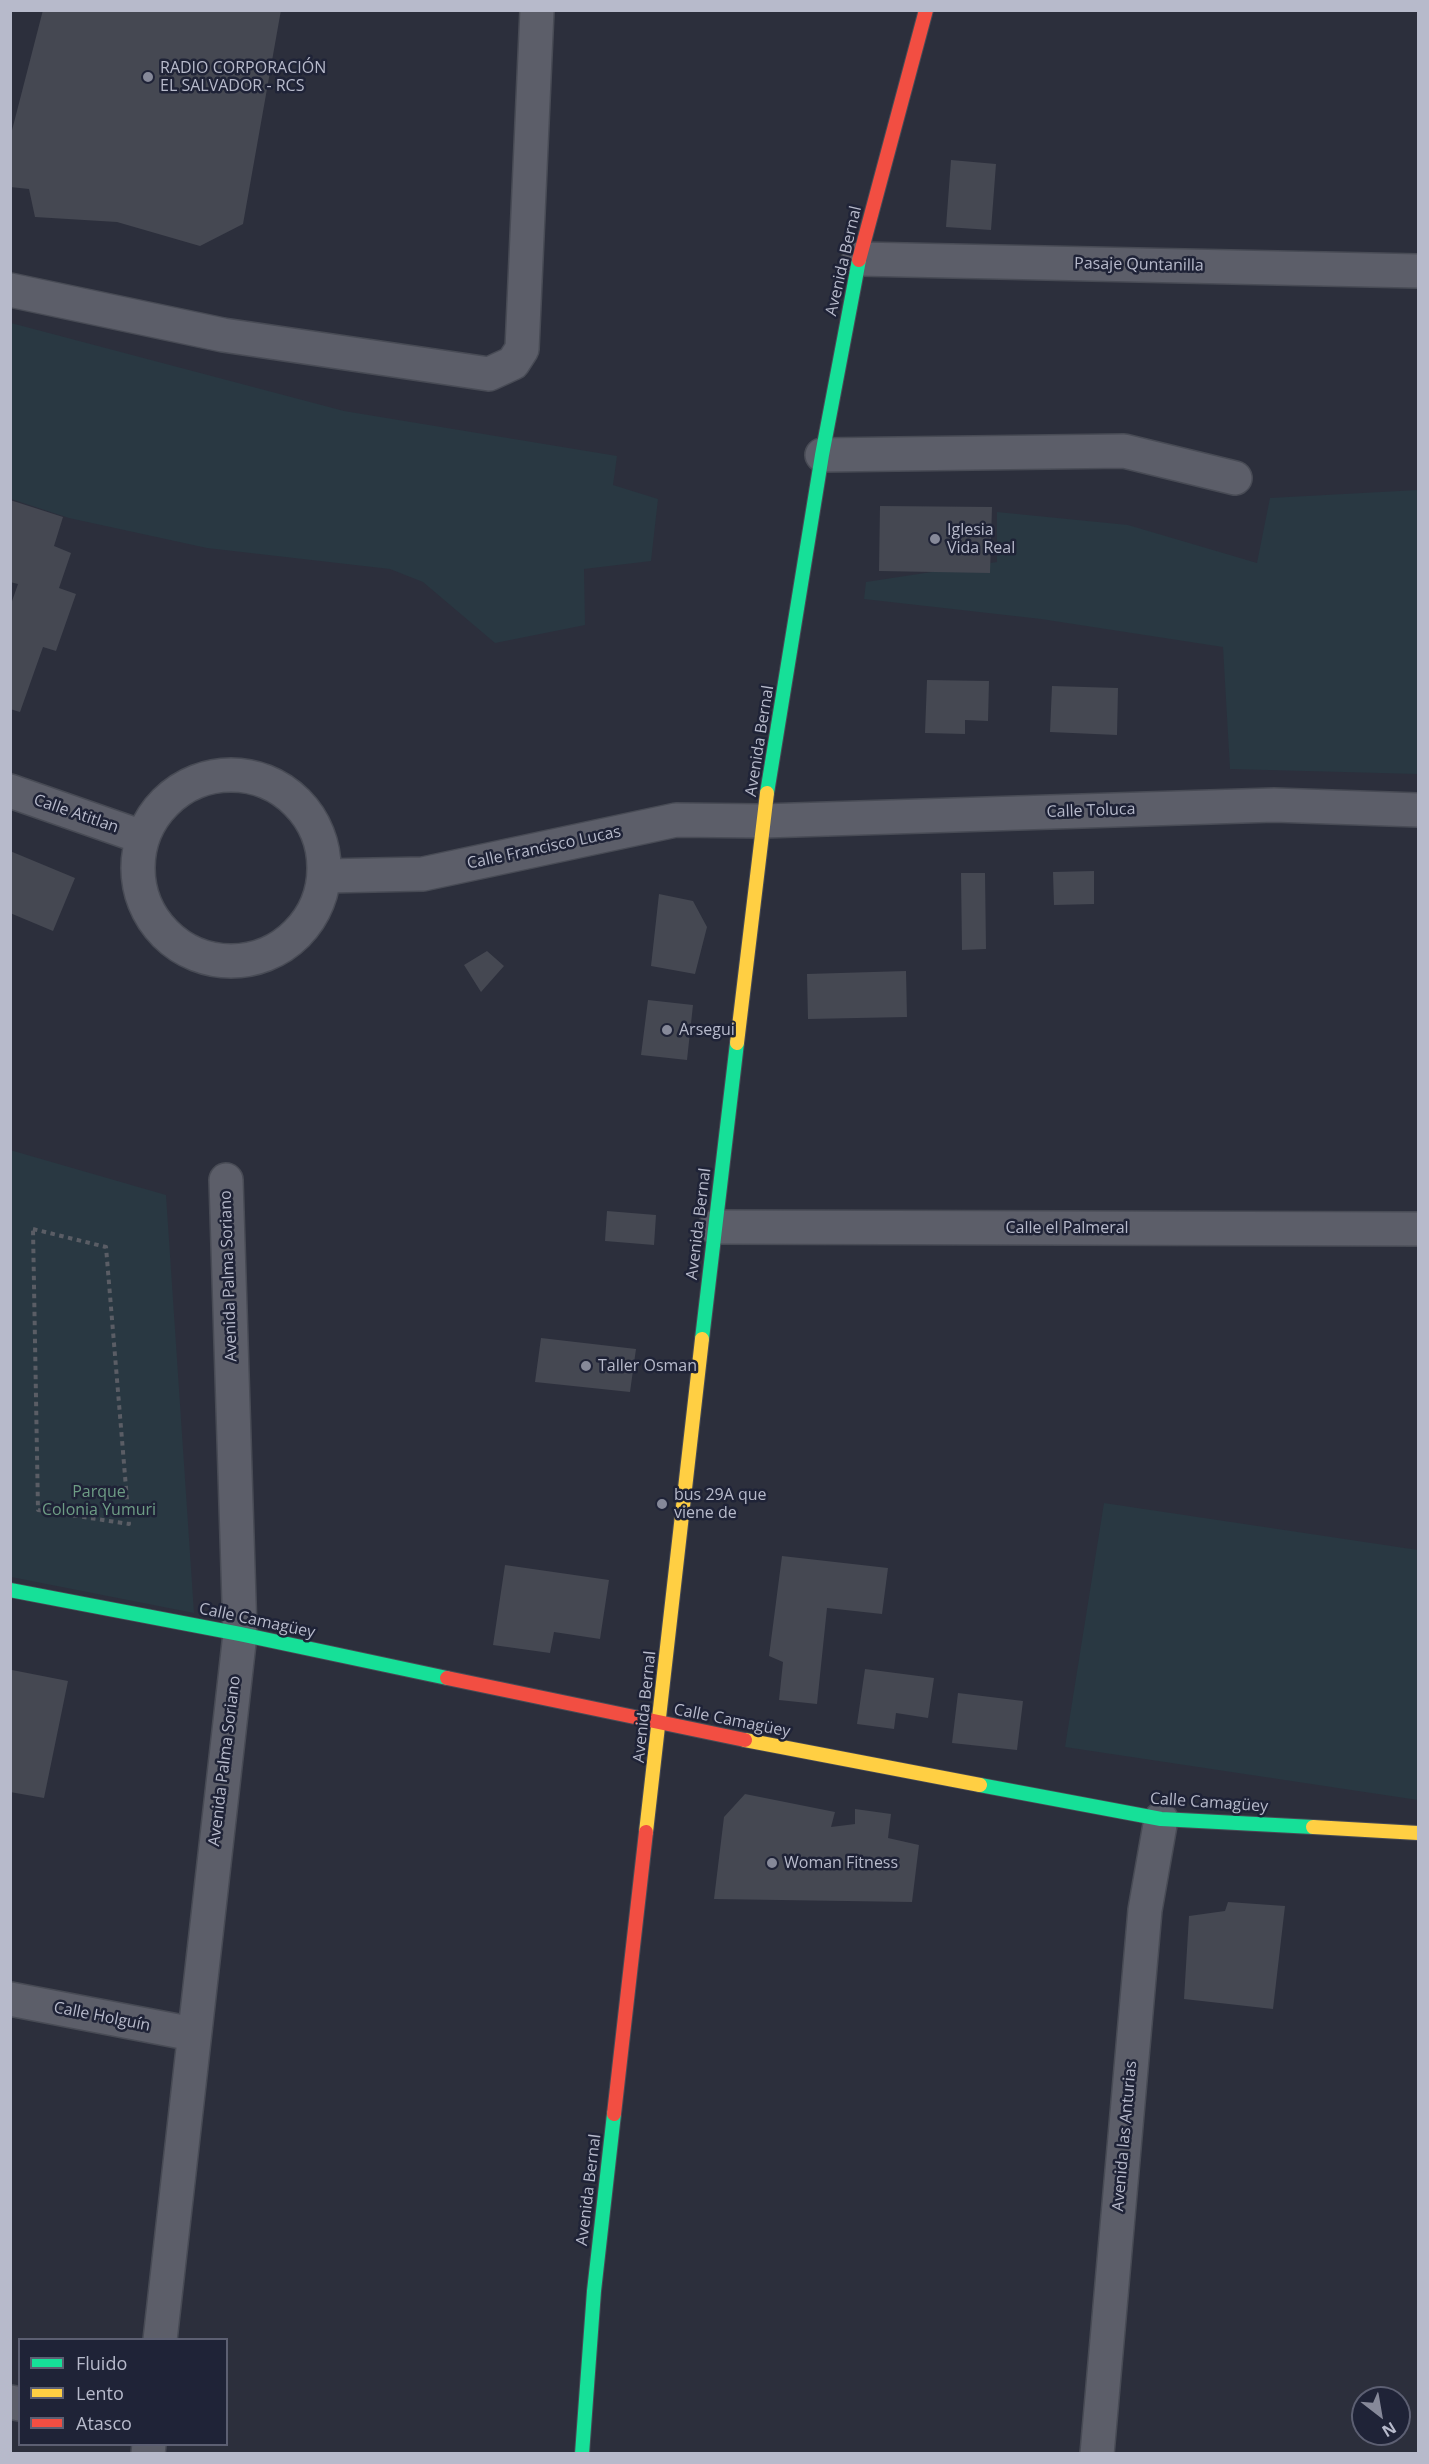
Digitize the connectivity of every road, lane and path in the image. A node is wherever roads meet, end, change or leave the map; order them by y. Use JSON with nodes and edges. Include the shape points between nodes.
{"nodes":[{"id":1,"x":537,"y":10,"type":"edge"},
{"id":2,"x":926,"y":10,"type":"edge"},
{"id":3,"x":859,"y":259,"type":"junction"},
{"id":4,"x":1419,"y":271,"type":"edge"},
{"id":5,"x":10,"y":290,"type":"edge"},
{"id":6,"x":822,"y":455,"type":"junction"},
{"id":7,"x":1235,"y":478,"type":"dead end"},
{"id":8,"x":10,"y":790,"type":"edge"},
{"id":9,"x":1419,"y":810,"type":"edge"},
{"id":10,"x":763,"y":821,"type":"junction"},
{"id":11,"x":142,"y":837,"type":"junction"},
{"id":12,"x":325,"y":876,"type":"junction"},
{"id":13,"x":226,"y":1180,"type":"dead end"},
{"id":14,"x":715,"y":1227,"type":"junction"},
{"id":15,"x":1419,"y":1229,"type":"edge"},
{"id":16,"x":106,"y":1247,"type":"joint"},
{"id":17,"x":10,"y":1590,"type":"edge"},
{"id":18,"x":240,"y":1634,"type":"junction"},
{"id":19,"x":659,"y":1724,"type":"junction"},
{"id":20,"x":1161,"y":1819,"type":"junction"},
{"id":21,"x":1419,"y":1833,"type":"edge"},
{"id":22,"x":10,"y":1999,"type":"edge"},
{"id":23,"x":193,"y":2034,"type":"junction"},
{"id":24,"x":160,"y":2338,"type":"edge"},
{"id":25,"x":582,"y":2454,"type":"edge"},
{"id":26,"x":1097,"y":2454,"type":"edge"}],
"edges":[{"from":1,"to":5,"type":"street","via":[[522,349],[513,363],[489,375],[223,335]]},
{"from":2,"to":3,"type":"main road","name":"Avenida Bernal"},
{"from":3,"to":4,"type":"street","name":"Pasaje Quntanilla"},
{"from":3,"to":6,"type":"main road","name":"Avenida Bernal"},
{"from":6,"to":7,"type":"street","via":[[1124,452]]},
{"from":6,"to":10,"type":"main road","name":"Avenida Bernal"},
{"from":8,"to":11,"type":"street","name":"Calle Atitlan"},
{"from":9,"to":10,"type":"street","name":"Calle Toluca","via":[[1274,805]]},
{"from":10,"to":12,"type":"street","name":"Calle Francisco Lucas","via":[[676,820],[423,874]]},
{"from":10,"to":14,"type":"main road","name":"Avenida Bernal"},
{"from":11,"to":12,"type":"street","via":[[152,817],[174,794],[200,780],[231,774],[261,779],[289,794],[310,817],[322,845]]},
{"from":11,"to":12,"type":"street","via":[[136,873],[142,900],[155,925],[175,944],[200,957],[227,962],[255,959],[281,948],[302,929],[317,906]]},
{"from":13,"to":18,"type":"street","name":"Avenida Palma Soriano"},
{"from":14,"to":15,"type":"street","name":"Calle el Palmeral"},
{"from":14,"to":19,"type":"main road","name":"Avenida Bernal"},
{"from":16,"to":16,"type":"path","via":[[127,1501],[129,1524],[38,1509],[33,1229]]},
{"from":17,"to":18,"type":"main road","name":"Calle Camagüey"},
{"from":18,"to":19,"type":"main road","name":"Calle Camagüey"},
{"from":18,"to":23,"type":"street","name":"Avenida Palma Soriano"},
{"from":19,"to":20,"type":"main road","name":"Calle Camagüey"},
{"from":19,"to":25,"type":"main road","name":"Avenida Bernal","via":[[594,2291]]},
{"from":20,"to":21,"type":"main road","name":"Calle Camagüey"},
{"from":20,"to":26,"type":"street","name":"Avenida las Anturias","via":[[1145,1910]]},
{"from":22,"to":23,"type":"street","name":"Calle Holguín"},
{"from":23,"to":24,"type":"street","name":"Avenida Palma Soriano"}]}
